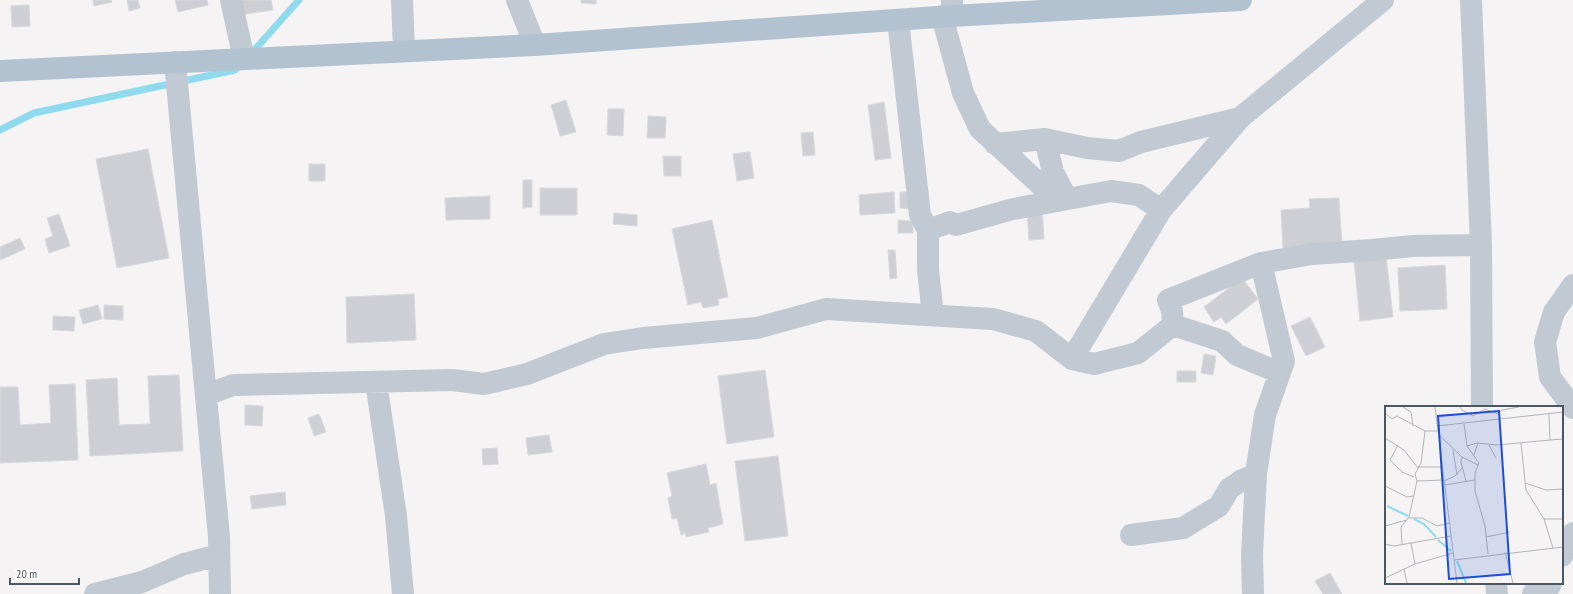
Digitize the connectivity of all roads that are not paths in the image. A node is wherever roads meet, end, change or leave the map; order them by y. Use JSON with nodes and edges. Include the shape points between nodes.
{"nodes":[{"id":1,"x":231,"y":0,"type":"edge"},
{"id":2,"x":402,"y":0,"type":"edge"},
{"id":3,"x":517,"y":0,"type":"edge"},
{"id":4,"x":1241,"y":0,"type":"edge"},
{"id":5,"x":1383,"y":0,"type":"edge"},
{"id":6,"x":1471,"y":0,"type":"edge"},
{"id":7,"x":1078,"y":4,"type":"edge"},
{"id":8,"x":948,"y":11,"type":"edge"},
{"id":9,"x":898,"y":20,"type":"junction"},
{"id":10,"x":534,"y":45,"type":"junction"},
{"id":11,"x":404,"y":51,"type":"junction"},
{"id":12,"x":244,"y":59,"type":"junction"},
{"id":13,"x":175,"y":62,"type":"junction"},
{"id":14,"x":0,"y":71,"type":"edge"},
{"id":15,"x":1240,"y":118,"type":"junction"},
{"id":16,"x":1045,"y":139,"type":"junction"},
{"id":17,"x":995,"y":144,"type":"junction"},
{"id":18,"x":1063,"y":200,"type":"junction"},
{"id":19,"x":1160,"y":210,"type":"junction"},
{"id":20,"x":928,"y":230,"type":"junction"},
{"id":21,"x":1481,"y":245,"type":"junction"},
{"id":22,"x":1261,"y":263,"type":"junction"},
{"id":23,"x":1573,"y":285,"type":"edge"},
{"id":24,"x":933,"y":315,"type":"junction"},
{"id":25,"x":1173,"y":325,"type":"junction"},
{"id":26,"x":202,"y":358,"type":"junction"},
{"id":27,"x":1072,"y":359,"type":"junction"},
{"id":28,"x":1280,"y":373,"type":"junction"},
{"id":29,"x":376,"y":382,"type":"junction"},
{"id":30,"x":233,"y":385,"type":"junction"},
{"id":31,"x":206,"y":395,"type":"junction"},
{"id":32,"x":1482,"y":406,"type":"edge"},
{"id":33,"x":1573,"y":408,"type":"edge"},
{"id":34,"x":1256,"y":474,"type":"junction"},
{"id":35,"x":1573,"y":533,"type":"edge"},
{"id":36,"x":1131,"y":535,"type":"dead end"},
{"id":37,"x":1563,"y":554,"type":"edge"},
{"id":38,"x":219,"y":555,"type":"junction"},
{"id":39,"x":1496,"y":584,"type":"edge"},
{"id":40,"x":95,"y":594,"type":"edge"},
{"id":41,"x":220,"y":594,"type":"edge"},
{"id":42,"x":403,"y":594,"type":"edge"},
{"id":43,"x":1253,"y":594,"type":"edge"},
{"id":44,"x":1497,"y":594,"type":"edge"}],
"edges":[{"from":1,"to":12,"type":"street"},
{"from":2,"to":11,"type":"street"},
{"from":3,"to":10,"type":"street"},
{"from":4,"to":7,"type":"main road"},
{"from":5,"to":15,"type":"street"},
{"from":6,"to":21,"type":"street"},
{"from":7,"to":8,"type":"main road"},
{"from":8,"to":9,"type":"main road"},
{"from":8,"to":17,"type":"street","via":[[962,93],[980,129]]},
{"from":9,"to":10,"type":"main road"},
{"from":9,"to":20,"type":"street","via":[[920,215]]},
{"from":10,"to":11,"type":"main road"},
{"from":11,"to":12,"type":"main road"},
{"from":12,"to":13,"type":"main road"},
{"from":13,"to":14,"type":"main road"},
{"from":13,"to":26,"type":"street"},
{"from":15,"to":16,"type":"street","via":[[1141,142],[1119,151],[1086,148]]},
{"from":15,"to":19,"type":"street"},
{"from":16,"to":17,"type":"street"},
{"from":16,"to":18,"type":"street"},
{"from":17,"to":18,"type":"street"},
{"from":18,"to":19,"type":"street","via":[[1111,191],[1139,195]]},
{"from":18,"to":20,"type":"street","via":[[956,225],[950,222]]},
{"from":19,"to":27,"type":"street"},
{"from":20,"to":24,"type":"street","via":[[928,270]]},
{"from":21,"to":22,"type":"street","via":[[1412,246],[1312,254]]},
{"from":21,"to":32,"type":"street"},
{"from":22,"to":25,"type":"street","via":[[1168,300]]},
{"from":22,"to":28,"type":"street","via":[[1284,361]]},
{"from":23,"to":33,"type":"street","via":[[1554,312],[1545,342],[1550,377]]},
{"from":24,"to":27,"type":"street","via":[[993,319],[1036,331]]},
{"from":24,"to":29,"type":"street","via":[[826,309],[757,328],[604,344],[527,374],[484,384],[452,380]]},
{"from":25,"to":27,"type":"street","via":[[1138,353],[1094,364]]},
{"from":25,"to":28,"type":"street","via":[[1222,342],[1237,355]]},
{"from":26,"to":30,"type":"street"},
{"from":26,"to":31,"type":"street"},
{"from":28,"to":34,"type":"street","via":[[1265,416]]},
{"from":29,"to":30,"type":"street"},
{"from":29,"to":42,"type":"street","via":[[396,516]]},
{"from":30,"to":31,"type":"street"},
{"from":31,"to":38,"type":"street"},
{"from":34,"to":36,"type":"street","via":[[1228,489],[1219,506],[1183,528]]},
{"from":34,"to":43,"type":"street"},
{"from":35,"to":37,"type":"street"},
{"from":38,"to":40,"type":"street","via":[[184,564],[142,582]]},
{"from":38,"to":41,"type":"street"},
{"from":39,"to":44,"type":"street"}]}
